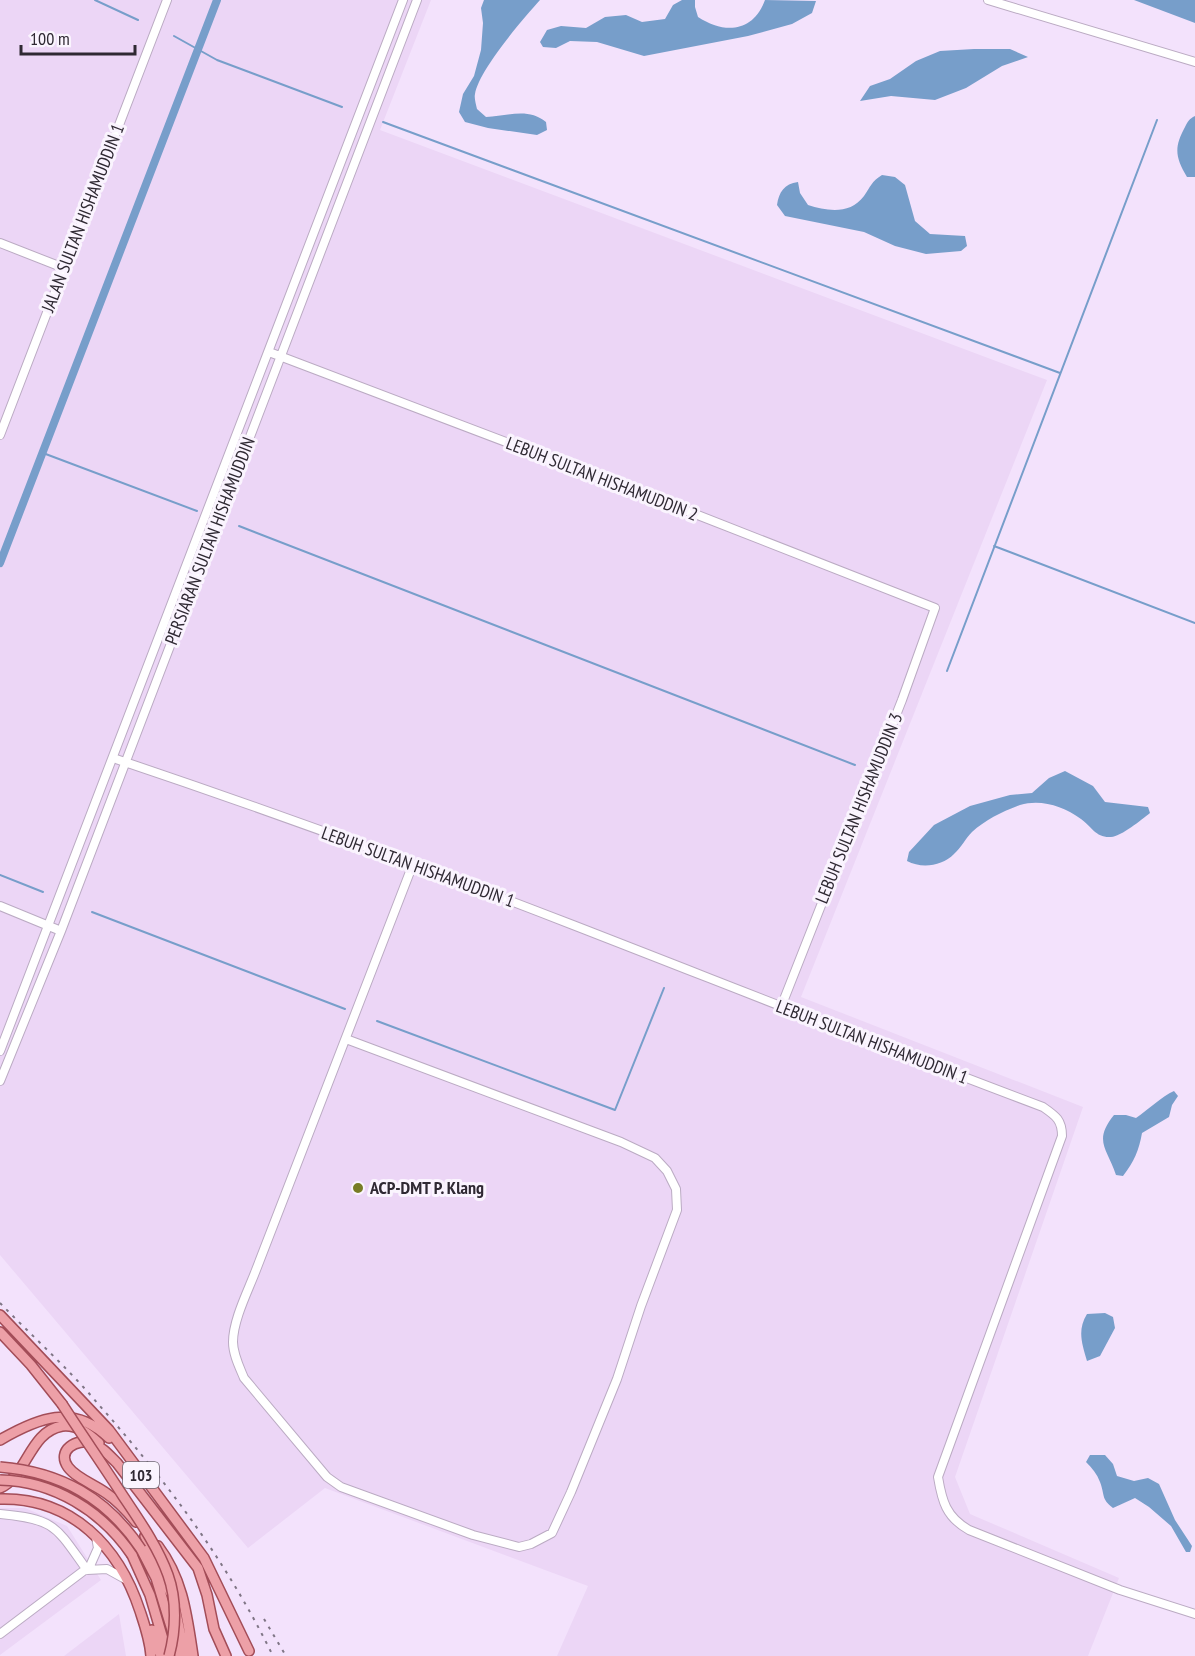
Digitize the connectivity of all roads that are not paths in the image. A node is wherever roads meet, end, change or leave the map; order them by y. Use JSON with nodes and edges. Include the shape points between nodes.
{"nodes":[{"id":1,"x":166,"y":0,"type":"edge"},
{"id":2,"x":403,"y":0,"type":"edge"},
{"id":3,"x":417,"y":0,"type":"edge"},
{"id":4,"x":988,"y":0,"type":"edge"},
{"id":5,"x":1195,"y":62,"type":"edge"},
{"id":6,"x":0,"y":243,"type":"edge"},
{"id":7,"x":64,"y":268,"type":"junction"},
{"id":8,"x":268,"y":352,"type":"junction"},
{"id":9,"x":281,"y":357,"type":"junction"},
{"id":10,"x":0,"y":435,"type":"edge"},
{"id":11,"x":935,"y":608,"type":"joint"},
{"id":12,"x":113,"y":758,"type":"junction"},
{"id":13,"x":126,"y":762,"type":"junction"},
{"id":14,"x":413,"y":864,"type":"junction"},
{"id":15,"x":0,"y":906,"type":"edge"},
{"id":16,"x":49,"y":926,"type":"junction"},
{"id":17,"x":61,"y":931,"type":"junction"},
{"id":18,"x":781,"y":1007,"type":"junction"},
{"id":19,"x":346,"y":1039,"type":"junction"},
{"id":20,"x":0,"y":1051,"type":"edge"},
{"id":21,"x":0,"y":1082,"type":"edge"},
{"id":22,"x":0,"y":1316,"type":"edge"},
{"id":23,"x":0,"y":1332,"type":"edge"},
{"id":24,"x":0,"y":1440,"type":"edge"},
{"id":25,"x":124,"y":1453,"type":"junction"},
{"id":26,"x":117,"y":1463,"type":"junction"},
{"id":27,"x":0,"y":1467,"type":"edge"},
{"id":28,"x":0,"y":1480,"type":"edge"},
{"id":29,"x":0,"y":1488,"type":"edge"},
{"id":30,"x":0,"y":1498,"type":"edge"},
{"id":31,"x":0,"y":1514,"type":"edge"},
{"id":32,"x":144,"y":1527,"type":"junction"},
{"id":33,"x":91,"y":1531,"type":"junction"},
{"id":34,"x":87,"y":1570,"type":"junction"},
{"id":35,"x":132,"y":1590,"type":"junction"},
{"id":36,"x":1195,"y":1614,"type":"edge"},
{"id":37,"x":0,"y":1634,"type":"edge"},
{"id":38,"x":250,"y":1654,"type":"edge"},
{"id":39,"x":151,"y":1656,"type":"edge"},
{"id":40,"x":161,"y":1656,"type":"edge"},
{"id":41,"x":168,"y":1656,"type":"edge"},
{"id":42,"x":180,"y":1656,"type":"edge"},
{"id":43,"x":185,"y":1656,"type":"edge"},
{"id":44,"x":194,"y":1656,"type":"edge"},
{"id":45,"x":226,"y":1656,"type":"edge"}],
"edges":[{"from":1,"to":7,"type":"street","name":"JALAN SULTAN HISHAMUDDIN 1"},
{"from":2,"to":8,"type":"street","name":"PERSIARAN SULTAN HISHAMUDDIN"},
{"from":3,"to":9,"type":"street","name":"PERSIARAN SULTAN HISHAMUDDIN"},
{"from":4,"to":5,"type":"street"},
{"from":6,"to":7,"type":"street"},
{"from":7,"to":10,"type":"street","name":"JALAN SULTAN HISHAMUDDIN 1"},
{"from":8,"to":9,"type":"street","name":"LEBUH SULTAN HISHAMUDDIN 2"},
{"from":8,"to":12,"type":"street","name":"PERSIARAN SULTAN HISHAMUDDIN"},
{"from":9,"to":11,"type":"street","name":"LEBUH SULTAN HISHAMUDDIN 2"},
{"from":9,"to":13,"type":"street","name":"PERSIARAN SULTAN HISHAMUDDIN"},
{"from":11,"to":18,"type":"street","name":"LEBUH SULTAN HISHAMUDDIN 3"},
{"from":12,"to":13,"type":"street","name":"LEBUH SULTAN HISHAMUDDIN 1"},
{"from":12,"to":16,"type":"street","name":"PERSIARAN SULTAN HISHAMUDDIN"},
{"from":13,"to":14,"type":"street","name":"LEBUH SULTAN HISHAMUDDIN 1"},
{"from":13,"to":17,"type":"street","name":"PERSIARAN SULTAN HISHAMUDDIN"},
{"from":14,"to":18,"type":"street","name":"LEBUH SULTAN HISHAMUDDIN 1"},
{"from":14,"to":19,"type":"street"},
{"from":15,"to":16,"type":"street"},
{"from":16,"to":17,"type":"street"},
{"from":16,"to":20,"type":"street","name":"PERSIARAN SULTAN HISHAMUDDIN"},
{"from":17,"to":21,"type":"street","name":"PERSIARAN SULTAN HISHAMUDDIN"},
{"from":18,"to":36,"type":"street","name":"LEBUH SULTAN HISHAMUDDIN 1","via":[[1043,1107],[1062,1125],[1062,1136],[938,1477],[942,1501],[963,1526],[1120,1590]]},
{"from":19,"to":19,"type":"street","via":[[234,1329],[236,1359],[244,1378],[327,1477],[341,1487],[473,1535],[519,1547],[531,1544],[552,1533],[571,1492],[677,1210],[676,1189],[655,1158],[621,1142]]},
{"from":22,"to":25,"type":"main road","number":"103","via":[[94,1413]]},
{"from":23,"to":32,"type":"main road","bridge":true,"via":[[62,1404]]},
{"from":24,"to":25,"type":"main road","via":[[39,1420],[64,1417],[94,1426]]},
{"from":25,"to":38,"type":"main road","number":"103","via":[[207,1563]]},
{"from":26,"to":29,"type":"main road","via":[[86,1432],[63,1426],[40,1438],[14,1477]]},
{"from":26,"to":43,"type":"main road","via":[[103,1449],[85,1441],[73,1443],[65,1455],[70,1470],[114,1498],[143,1532],[171,1596]]},
{"from":26,"to":45,"type":"main road","via":[[198,1568],[214,1629]]},
{"from":27,"to":42,"type":"main road","number":"103","bridge":true,"via":[[22,1469],[68,1484],[117,1520],[141,1549],[156,1578]]},
{"from":28,"to":41,"type":"main road","bridge":true,"via":[[48,1488],[107,1524],[145,1579]]},
{"from":30,"to":33,"type":"main road","via":[[51,1508]]},
{"from":31,"to":34,"type":"street","via":[[51,1525]]},
{"from":32,"to":41,"type":"main road","bridge":true,"via":[[173,1593],[174,1626]]},
{"from":32,"to":44,"type":"main road","bridge":true,"via":[[168,1560],[180,1586]]},
{"from":33,"to":34,"type":"street","via":[[99,1548]]},
{"from":33,"to":35,"type":"main road","via":[[109,1549]]},
{"from":34,"to":35,"type":"street","via":[[113,1571]]},
{"from":34,"to":37,"type":"street"},
{"from":35,"to":39,"type":"main road"},
{"from":35,"to":40,"type":"main road"}]}
